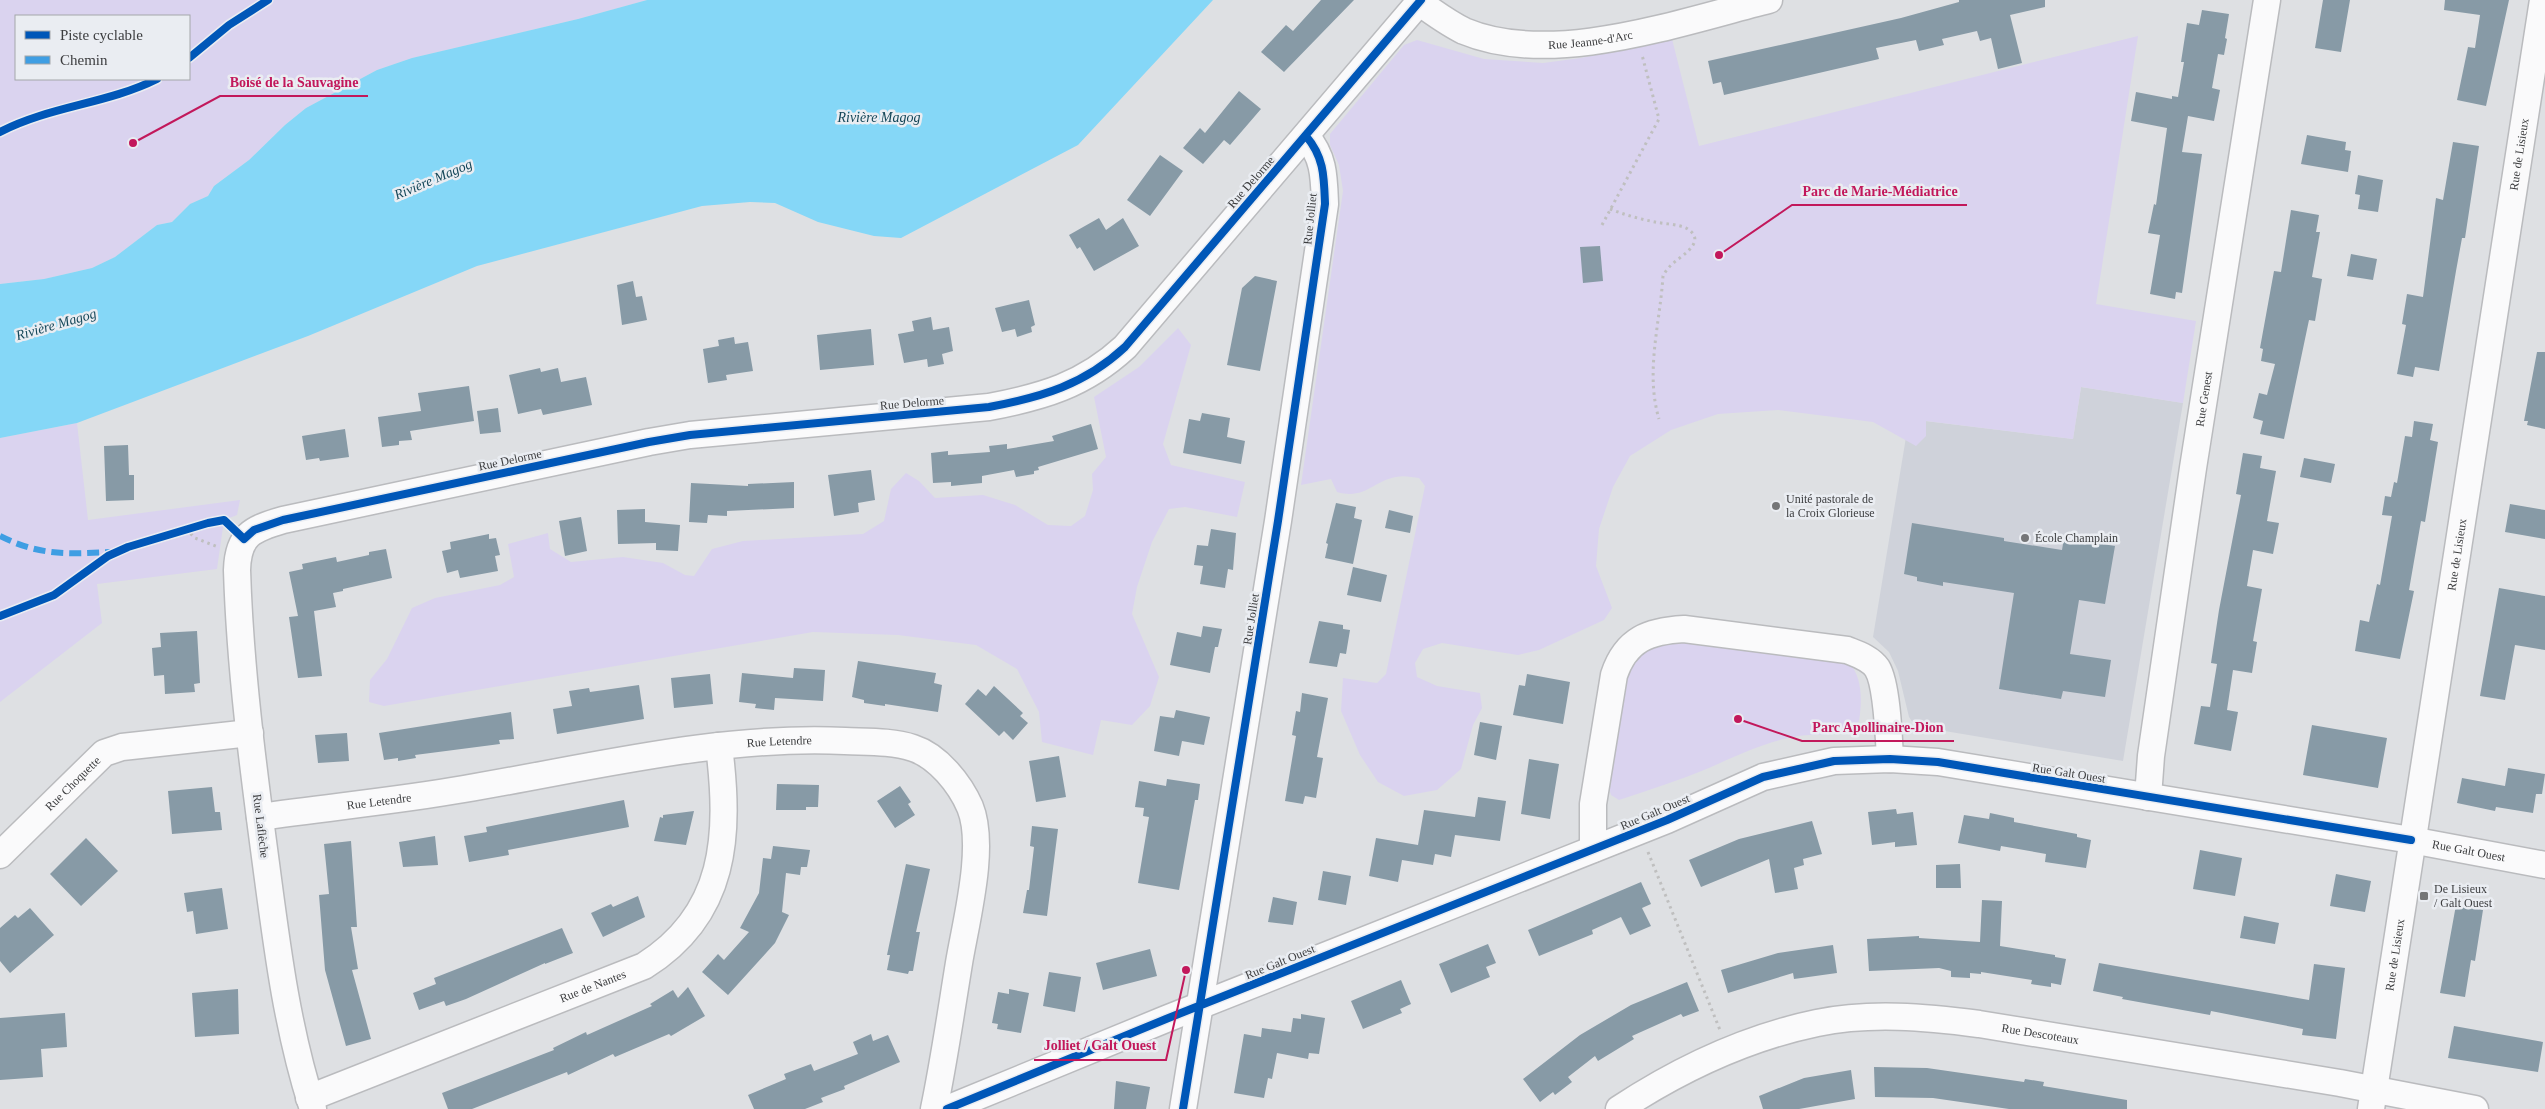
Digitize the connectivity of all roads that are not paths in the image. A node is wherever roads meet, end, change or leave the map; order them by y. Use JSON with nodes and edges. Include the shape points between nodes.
{"nodes":[{"id":1,"x":1768,"y":0,"type":"edge"},
{"id":2,"x":2267,"y":0,"type":"edge"},
{"id":3,"x":2543,"y":0,"type":"edge"},
{"id":4,"x":1420,"y":1,"type":"edge"},
{"id":5,"x":2534,"y":126,"type":"edge"},
{"id":6,"x":1306,"y":136,"type":"junction"},
{"id":7,"x":244,"y":539,"type":"joint"},
{"id":8,"x":250,"y":733,"type":"junction"},
{"id":9,"x":719,"y":746,"type":"junction"},
{"id":10,"x":1890,"y":759,"type":"junction"},
{"id":11,"x":2148,"y":797,"type":"junction"},
{"id":12,"x":260,"y":818,"type":"junction"},
{"id":13,"x":2411,"y":840,"type":"junction"},
{"id":14,"x":1593,"y":849,"type":"junction"},
{"id":15,"x":0,"y":855,"type":"edge"},
{"id":16,"x":2545,"y":864,"type":"edge"},
{"id":17,"x":1199,"y":1007,"type":"junction"},
{"id":18,"x":2372,"y":1100,"type":"edge"},
{"id":19,"x":311,"y":1104,"type":"edge"},
{"id":20,"x":934,"y":1109,"type":"edge"},
{"id":21,"x":947,"y":1109,"type":"edge"},
{"id":22,"x":1183,"y":1109,"type":"edge"},
{"id":23,"x":1619,"y":1109,"type":"edge"},
{"id":24,"x":2475,"y":1109,"type":"edge"}],
"edges":[{"from":1,"to":4,"type":"street","name":"Rue Jeanne-d'Arc","via":[[1635,33],[1569,45],[1523,45],[1492,40],[1464,31],[1440,18]]},
{"from":2,"to":11,"type":"street","name":"Rue Genest","via":[[2193,468],[2151,756]]},
{"from":3,"to":5,"type":"street","name":"Rue de Lisieux"},
{"from":4,"to":6,"type":"street","name":"Rue Delorme"},
{"from":5,"to":13,"type":"street","name":"Rue de Lisieux"},
{"from":6,"to":7,"type":"street","name":"Rue Delorme","via":[[1125,347],[1095,372],[1049,393],[989,407],[736,429],[649,442],[283,520],[254,530]]},
{"from":6,"to":17,"type":"street","name":"Rue Jolliet","via":[[1318,150],[1325,204]]},
{"from":7,"to":8,"type":"street","name":"Rue Laflèche","via":[[237,561]]},
{"from":8,"to":12,"type":"street","name":"Rue Laflèche"},
{"from":8,"to":15,"type":"street","name":"Rue Choquette","via":[[122,747],[104,752]]},
{"from":9,"to":12,"type":"street","name":"Rue Letendre","via":[[438,794]]},
{"from":9,"to":19,"type":"street","name":"Rue de Nantes","via":[[723,823],[716,878],[688,929],[666,952],[644,966]]},
{"from":9,"to":20,"type":"street","name":"Rue Letendre","via":[[816,740],[910,746],[927,753],[940,765],[969,805],[975,823],[974,867]]},
{"from":10,"to":11,"type":"street","name":"Rue Galt Ouest","via":[[1938,762]]},
{"from":10,"to":14,"type":"street","name":"Rue Galt Ouest","via":[[1834,761],[1762,777]]},
{"from":10,"to":14,"type":"street","via":[[1877,668],[1865,657],[1847,650],[1684,629],[1660,630],[1646,635],[1623,655],[1614,675],[1593,804]]},
{"from":11,"to":13,"type":"street","name":"Rue Galt Ouest"},
{"from":12,"to":19,"type":"street","name":"Rue Laflèche","via":[[283,988],[292,1036]]},
{"from":13,"to":16,"type":"street","name":"Rue Galt Ouest"},
{"from":13,"to":18,"type":"street","name":"Rue de Lisieux"},
{"from":14,"to":17,"type":"street","name":"Rue Galt Ouest"},
{"from":17,"to":21,"type":"street","name":"Rue Galt Ouest"},
{"from":17,"to":22,"type":"street","name":"Rue Jolliet"},
{"from":18,"to":23,"type":"street","name":"Rue Descoteaux","via":[[1933,1018],[1876,1017],[1818,1023],[1767,1036],[1728,1050],[1670,1078]]},
{"from":18,"to":24,"type":"street","name":"Rue Descoteaux"}]}
